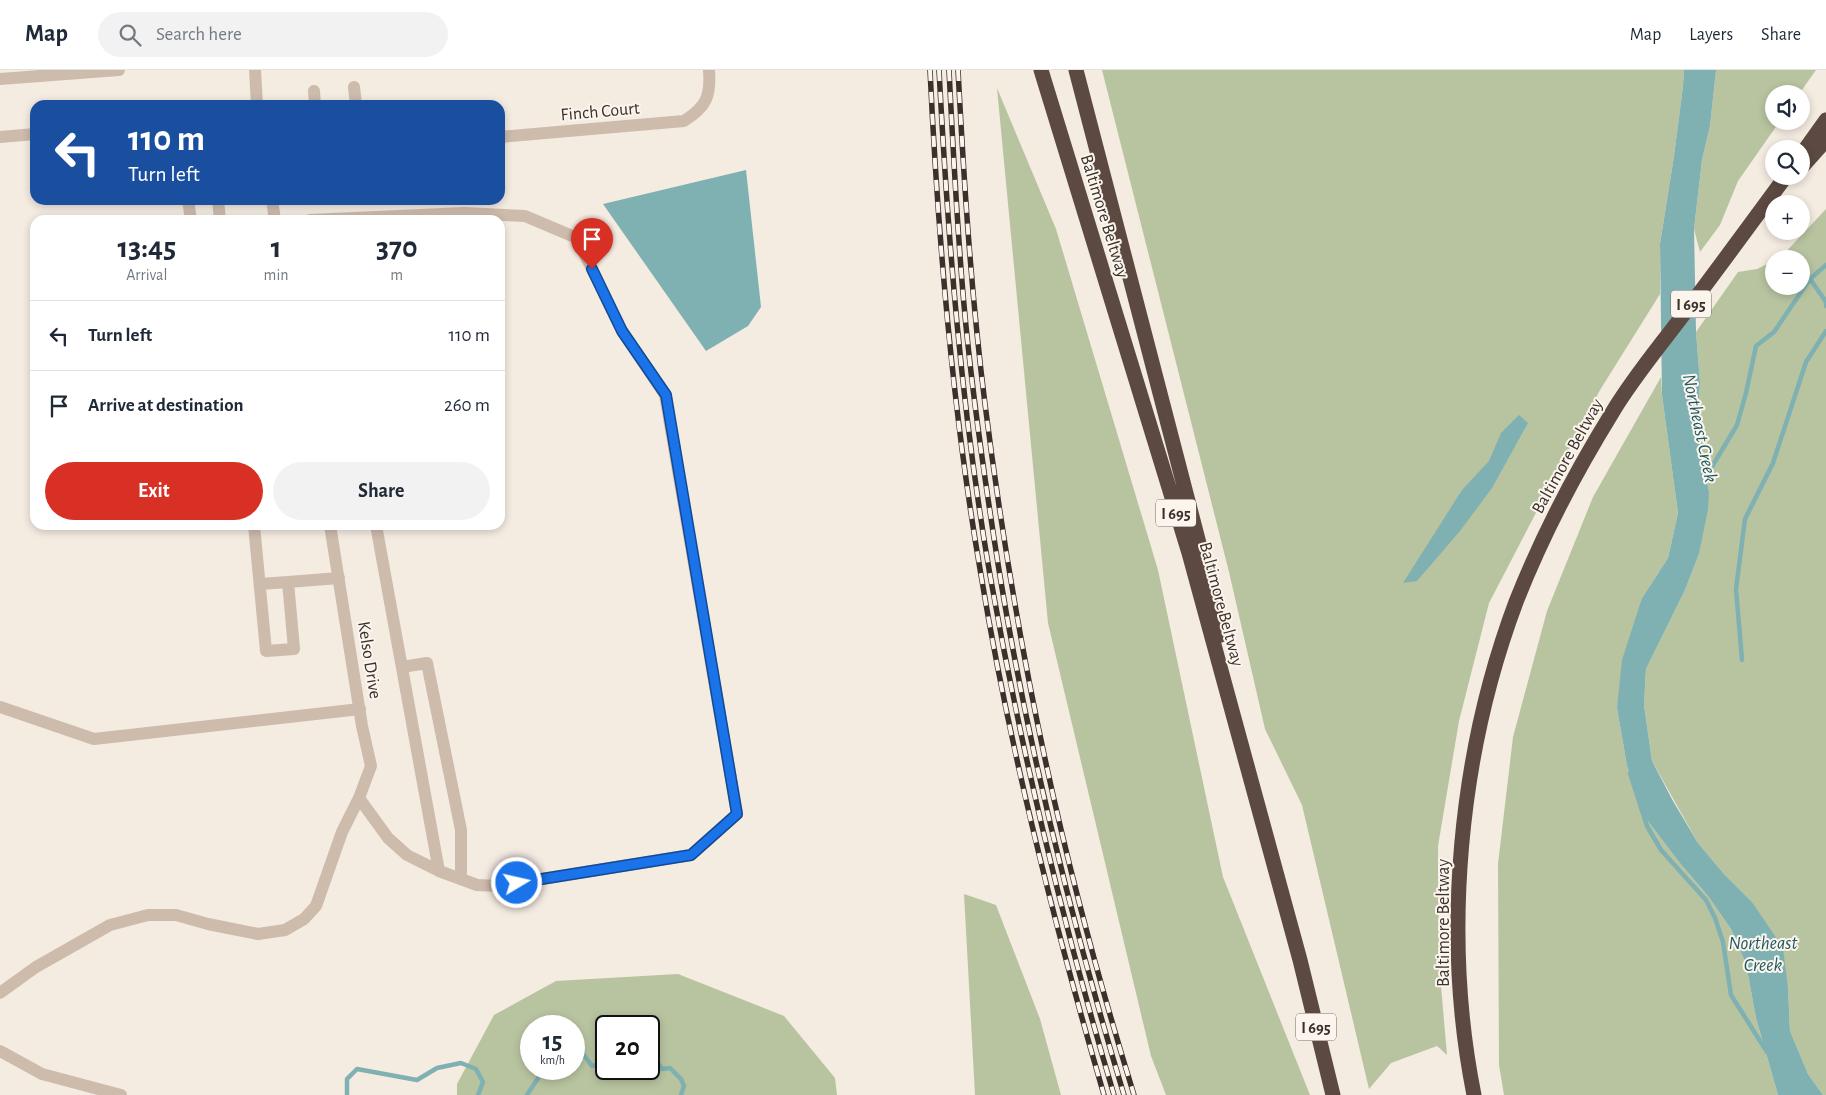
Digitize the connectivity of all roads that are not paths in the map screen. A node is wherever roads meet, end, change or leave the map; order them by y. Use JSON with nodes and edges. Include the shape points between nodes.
{"nodes":[{"id":1,"x":119,"y":70,"type":"edge"},
{"id":2,"x":255,"y":70,"type":"edge"},
{"id":3,"x":709,"y":70,"type":"edge"},
{"id":4,"x":1041,"y":70,"type":"edge"},
{"id":5,"x":1076,"y":70,"type":"edge"},
{"id":6,"x":0,"y":78,"type":"edge"},
{"id":7,"x":354,"y":87,"type":"dead end"},
{"id":8,"x":314,"y":91,"type":"dead end"},
{"id":9,"x":257,"y":100,"type":"edge"},
{"id":10,"x":315,"y":100,"type":"edge"},
{"id":11,"x":355,"y":100,"type":"edge"},
{"id":12,"x":1826,"y":120,"type":"edge"},
{"id":13,"x":30,"y":134,"type":"edge"},
{"id":14,"x":505,"y":136,"type":"edge"},
{"id":15,"x":0,"y":137,"type":"edge"},
{"id":16,"x":1826,"y":140,"type":"edge"},
{"id":17,"x":1810,"y":142,"type":"edge"},
{"id":18,"x":1810,"y":158,"type":"edge"},
{"id":19,"x":1779,"y":185,"type":"edge"},
{"id":20,"x":1786,"y":185,"type":"edge"},
{"id":21,"x":415,"y":215,"type":"edge"},
{"id":22,"x":505,"y":215,"type":"edge"},
{"id":23,"x":505,"y":215,"type":"edge"},
{"id":24,"x":1744,"y":234,"type":"junction"},
{"id":25,"x":255,"y":530,"type":"edge"},
{"id":26,"x":331,"y":530,"type":"edge"},
{"id":27,"x":377,"y":530,"type":"edge"},
{"id":28,"x":339,"y":578,"type":"junction"},
{"id":29,"x":288,"y":582,"type":"junction"},
{"id":30,"x":260,"y":584,"type":"junction"},
{"id":31,"x":402,"y":667,"type":"junction"},
{"id":32,"x":0,"y":707,"type":"edge"},
{"id":33,"x":360,"y":709,"type":"junction"},
{"id":34,"x":359,"y":798,"type":"junction"},
{"id":35,"x":439,"y":871,"type":"junction"},
{"id":36,"x":461,"y":879,"type":"junction"},
{"id":37,"x":1300,"y":960,"type":"junction"},
{"id":38,"x":0,"y":993,"type":"edge"},
{"id":39,"x":0,"y":1051,"type":"edge"},
{"id":40,"x":121,"y":1095,"type":"edge"},
{"id":41,"x":1333,"y":1095,"type":"edge"},
{"id":42,"x":1474,"y":1095,"type":"edge"}],
"edges":[{"from":1,"to":6,"type":"street"},
{"from":2,"to":9,"type":"street"},
{"from":3,"to":14,"type":"street","name":"Finch Court","via":[[707,98],[700,111],[684,121]]},
{"from":4,"to":37,"type":"highway","name":"Baltimore Beltway","number":"I 695","via":[[1189,553]]},
{"from":5,"to":37,"type":"highway","via":[[1198,541]]},
{"from":7,"to":11,"type":"street"},
{"from":8,"to":10,"type":"street"},
{"from":12,"to":17,"type":"highway"},
{"from":13,"to":15,"type":"street"},
{"from":16,"to":18,"type":"highway"},
{"from":19,"to":24,"type":"highway","name":"Baltimore Beltway","number":"I 695"},
{"from":20,"to":24,"type":"highway"},
{"from":21,"to":23,"type":"street"},
{"from":22,"to":36,"type":"street","via":[[525,216],[577,238],[622,331],[666,395],[737,814],[691,855],[498,886],[478,885]]},
{"from":24,"to":42,"type":"highway","name":"Baltimore Beltway","number":"I 695","via":[[1639,374],[1586,455],[1562,498],[1516,602],[1500,652],[1473,760],[1459,881],[1458,951]]},
{"from":25,"to":30,"type":"street"},
{"from":26,"to":28,"type":"street","name":"Kelso Drive"},
{"from":27,"to":31,"type":"street"},
{"from":28,"to":29,"type":"street"},
{"from":28,"to":33,"type":"street","name":"Kelso Drive"},
{"from":29,"to":30,"type":"street"},
{"from":29,"to":30,"type":"street","via":[[294,649],[266,651]]},
{"from":31,"to":35,"type":"street"},
{"from":31,"to":36,"type":"street","via":[[427,663],[461,830]]},
{"from":32,"to":33,"type":"street","via":[[94,739]]},
{"from":33,"to":34,"type":"street","name":"Kelso Drive","via":[[370,766]]},
{"from":34,"to":35,"type":"street","via":[[388,838],[407,855]]},
{"from":34,"to":38,"type":"street","name":"Kelso Drive","via":[[342,832],[316,906],[304,919],[285,930],[258,934],[176,915],[148,915],[110,925],[36,967]]},
{"from":35,"to":36,"type":"street"},
{"from":37,"to":41,"type":"highway","name":"Baltimore Beltway","number":"I 695"},
{"from":39,"to":40,"type":"street","via":[[42,1074]]}]}
